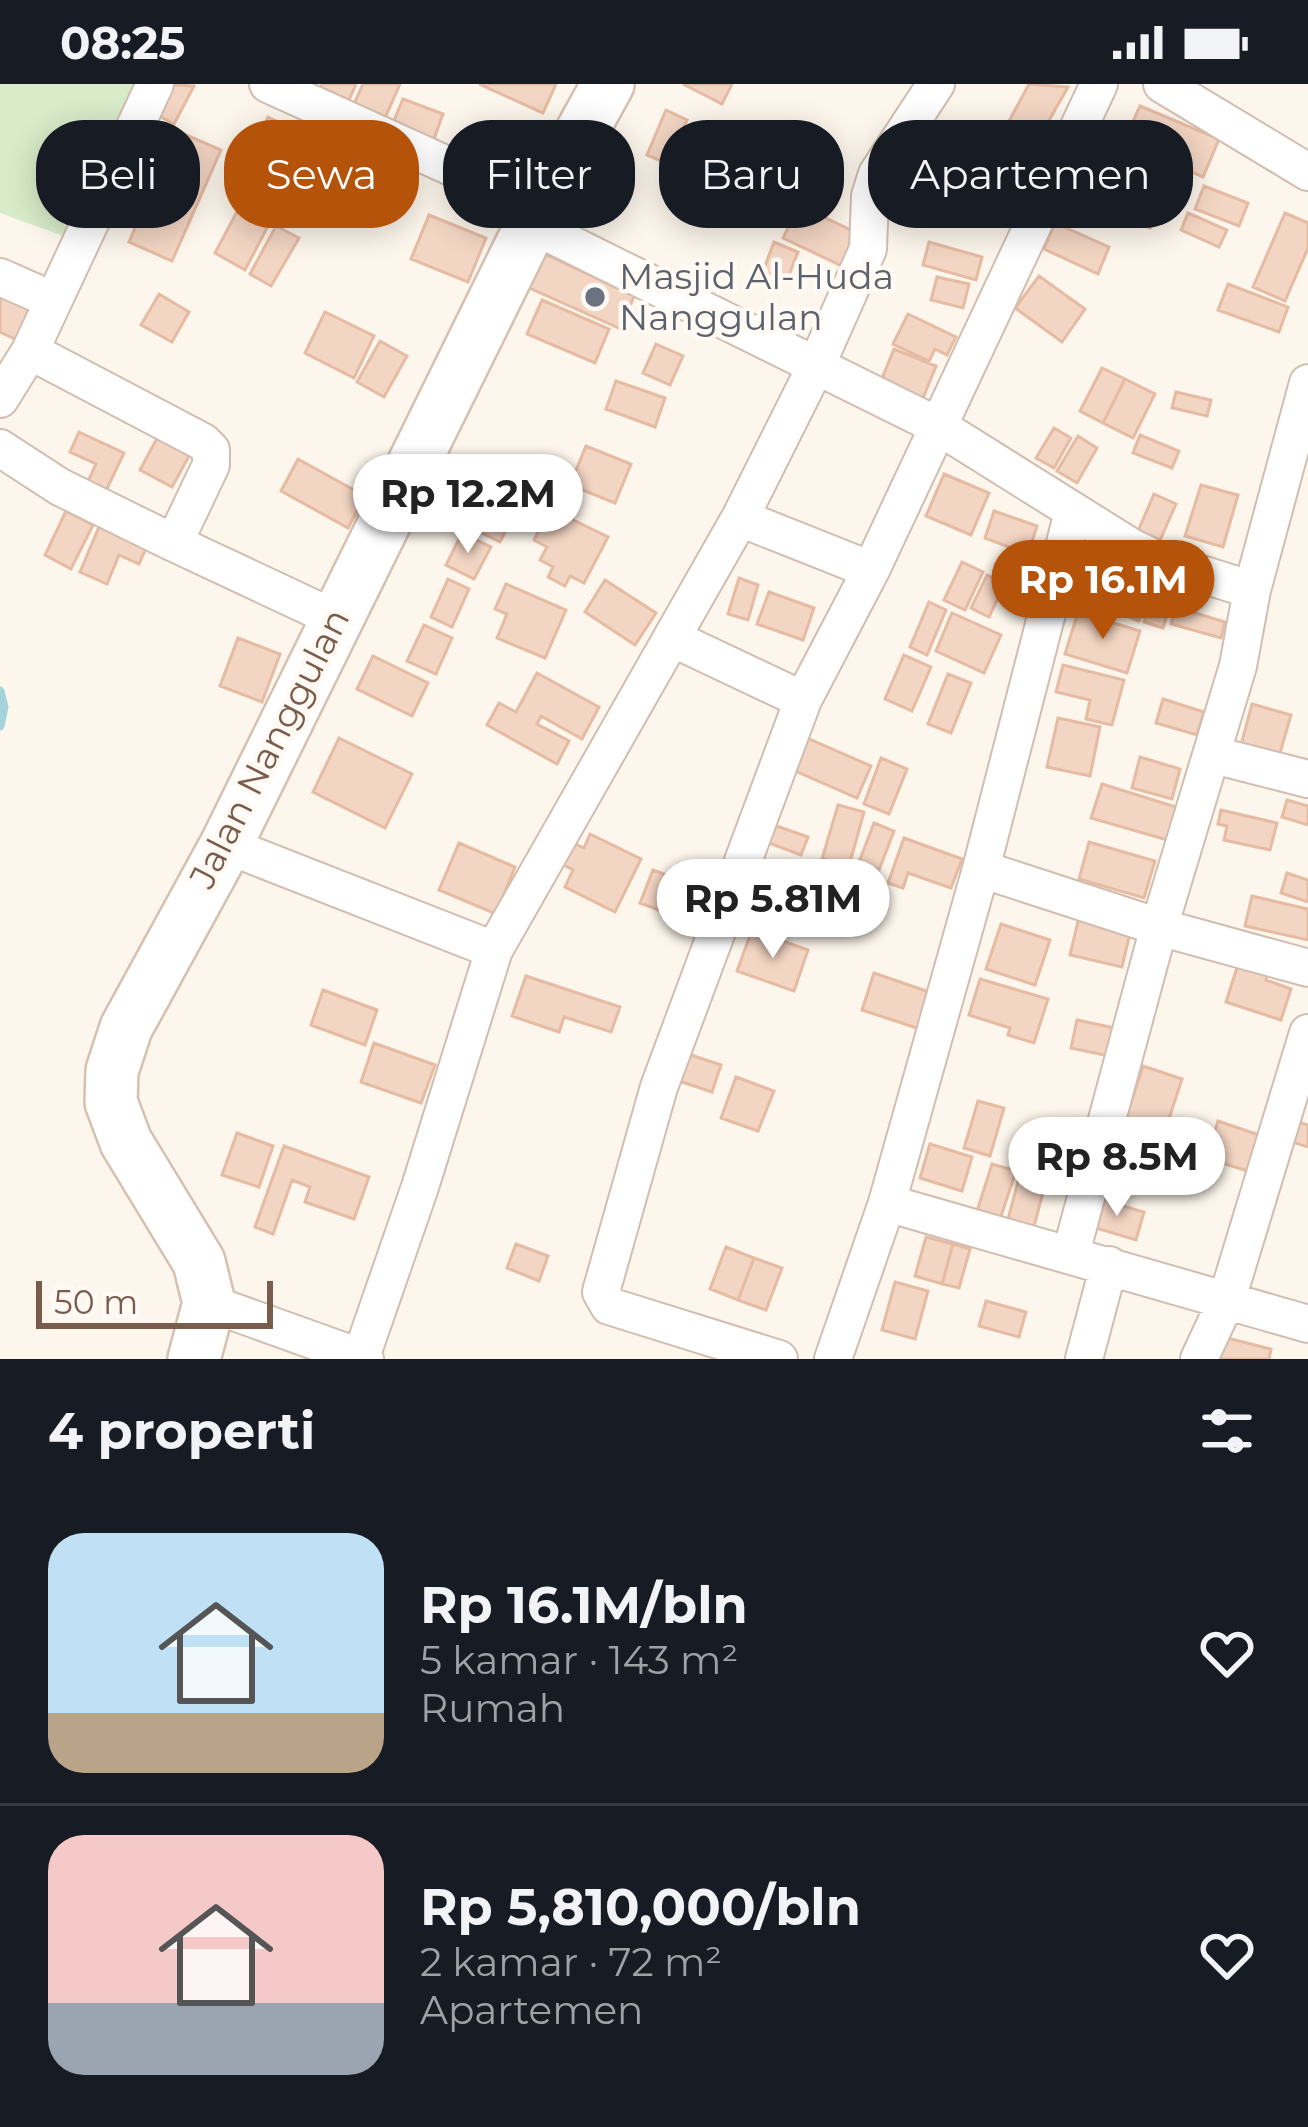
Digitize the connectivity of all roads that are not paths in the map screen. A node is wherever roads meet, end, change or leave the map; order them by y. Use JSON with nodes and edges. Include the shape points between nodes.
{"nodes":[{"id":1,"x":154,"y":84,"type":"edge"},
{"id":2,"x":268,"y":84,"type":"edge"},
{"id":3,"x":608,"y":84,"type":"edge"},
{"id":4,"x":936,"y":84,"type":"edge"},
{"id":5,"x":1100,"y":84,"type":"edge"},
{"id":6,"x":1162,"y":84,"type":"edge"},
{"id":7,"x":588,"y":120,"type":"edge"},
{"id":8,"x":443,"y":170,"type":"edge"},
{"id":9,"x":1308,"y":172,"type":"edge"},
{"id":10,"x":530,"y":228,"type":"edge"},
{"id":11,"x":559,"y":228,"type":"edge"},
{"id":12,"x":0,"y":277,"type":"edge"},
{"id":13,"x":52,"y":300,"type":"junction"},
{"id":14,"x":30,"y":351,"type":"junction"},
{"id":15,"x":818,"y":364,"type":"junction"},
{"id":16,"x":1308,"y":383,"type":"edge"},
{"id":17,"x":0,"y":399,"type":"edge"},
{"id":18,"x":938,"y":426,"type":"junction"},
{"id":19,"x":0,"y":448,"type":"edge"},
{"id":20,"x":1073,"y":512,"type":"junction"},
{"id":21,"x":740,"y":518,"type":"junction"},
{"id":22,"x":174,"y":543,"type":"junction"},
{"id":23,"x":871,"y":570,"type":"junction"},
{"id":24,"x":1252,"y":590,"type":"junction"},
{"id":25,"x":334,"y":618,"type":"junction"},
{"id":26,"x":674,"y":639,"type":"junction"},
{"id":27,"x":802,"y":700,"type":"junction"},
{"id":28,"x":1214,"y":755,"type":"junction"},
{"id":29,"x":1308,"y":779,"type":"edge"},
{"id":30,"x":226,"y":845,"type":"junction"},
{"id":31,"x":981,"y":869,"type":"junction"},
{"id":32,"x":1159,"y":927,"type":"junction"},
{"id":33,"x":494,"y":950,"type":"junction"},
{"id":34,"x":1308,"y":968,"type":"edge"},
{"id":35,"x":1308,"y":1033,"type":"edge"},
{"id":36,"x":886,"y":1202,"type":"junction"},
{"id":37,"x":1071,"y":1252,"type":"junction"},
{"id":38,"x":1109,"y":1265,"type":"junction"},
{"id":39,"x":1227,"y":1299,"type":"junction"},
{"id":40,"x":209,"y":1304,"type":"junction"},
{"id":41,"x":1308,"y":1324,"type":"edge"},
{"id":42,"x":363,"y":1358,"type":"edge"},
{"id":43,"x":194,"y":1359,"type":"edge"},
{"id":44,"x":779,"y":1359,"type":"edge"},
{"id":45,"x":833,"y":1359,"type":"edge"},
{"id":46,"x":1084,"y":1359,"type":"edge"},
{"id":47,"x":1199,"y":1359,"type":"edge"}],
"edges":[{"from":1,"to":13,"type":"street"},
{"from":2,"to":8,"type":"street"},
{"from":3,"to":7,"type":"street","name":"Jalan Nanggulan"},
{"from":4,"to":15,"type":"street","via":[[877,174],[868,249]]},
{"from":5,"to":18,"type":"street"},
{"from":6,"to":9,"type":"street"},
{"from":10,"to":25,"type":"street","name":"Jalan Nanggulan"},
{"from":11,"to":15,"type":"street"},
{"from":12,"to":13,"type":"street"},
{"from":13,"to":14,"type":"street"},
{"from":14,"to":17,"type":"street"},
{"from":14,"to":22,"type":"street","via":[[211,449]]},
{"from":15,"to":18,"type":"street"},
{"from":15,"to":21,"type":"street"},
{"from":16,"to":24,"type":"street"},
{"from":18,"to":20,"type":"street"},
{"from":18,"to":23,"type":"street"},
{"from":19,"to":22,"type":"street"},
{"from":20,"to":24,"type":"street","via":[[1160,561]]},
{"from":20,"to":31,"type":"street"},
{"from":21,"to":23,"type":"street"},
{"from":21,"to":26,"type":"street"},
{"from":22,"to":25,"type":"street"},
{"from":23,"to":27,"type":"street"},
{"from":24,"to":28,"type":"street"},
{"from":25,"to":30,"type":"street","name":"Jalan Nanggulan"},
{"from":26,"to":27,"type":"street"},
{"from":26,"to":33,"type":"street"},
{"from":27,"to":44,"type":"street","via":[[659,1087],[601,1285],[609,1306]]},
{"from":28,"to":29,"type":"street"},
{"from":28,"to":32,"type":"street"},
{"from":30,"to":33,"type":"street"},
{"from":30,"to":40,"type":"street","name":"Jalan Nanggulan","via":[[125,1028],[112,1071],[111,1102],[126,1142],[199,1262]]},
{"from":31,"to":32,"type":"street"},
{"from":31,"to":36,"type":"street"},
{"from":32,"to":34,"type":"street"},
{"from":32,"to":37,"type":"street"},
{"from":33,"to":42,"type":"street"},
{"from":35,"to":39,"type":"street"},
{"from":36,"to":37,"type":"street"},
{"from":36,"to":45,"type":"street"},
{"from":37,"to":38,"type":"street"},
{"from":38,"to":39,"type":"street"},
{"from":38,"to":46,"type":"street"},
{"from":39,"to":41,"type":"street"},
{"from":39,"to":47,"type":"street"},
{"from":40,"to":42,"type":"street"},
{"from":40,"to":43,"type":"street"}]}
